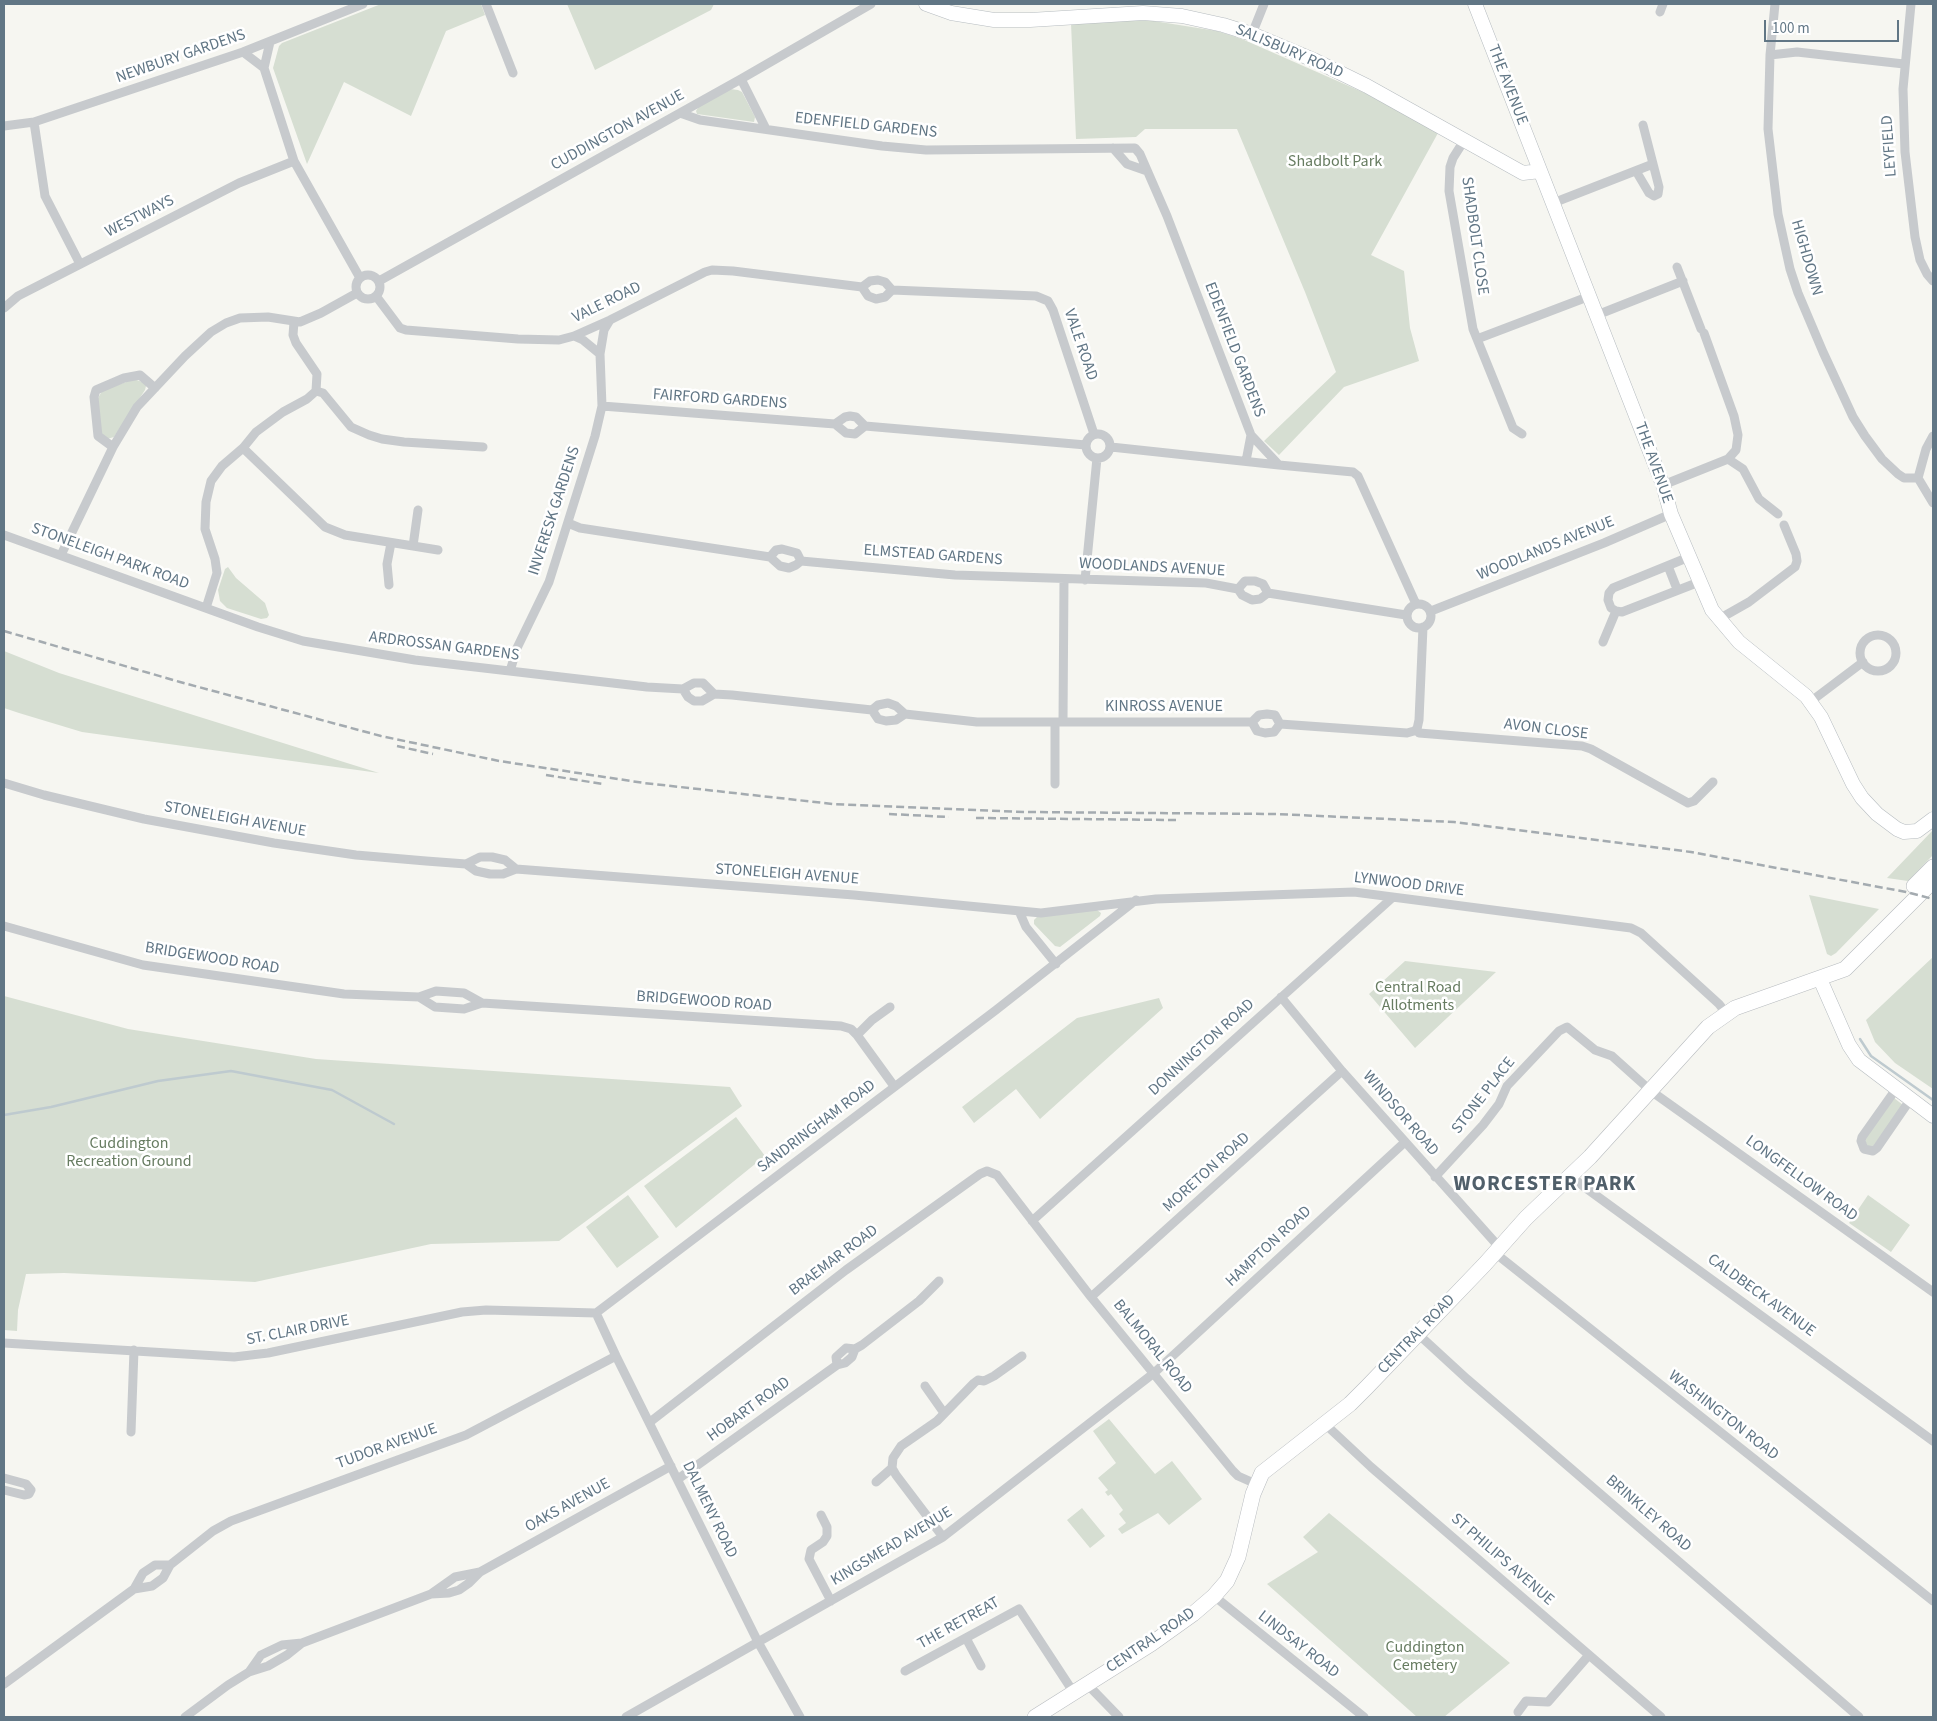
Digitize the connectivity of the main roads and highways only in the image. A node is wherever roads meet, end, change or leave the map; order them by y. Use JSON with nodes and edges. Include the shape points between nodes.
{"nodes":[{"id":1,"x":1933,"y":867,"type":"edge"},
{"id":2,"x":1933,"y":881,"type":"edge"},
{"id":3,"x":1825,"y":976,"type":"junction"},
{"id":4,"x":1035,"y":1717,"type":"edge"}],
"edges":[{"from":1,"to":3,"type":"main road"},
{"from":2,"to":3,"type":"main road","name":"CENTRAL ROAD","via":[[1845,969]]},
{"from":3,"to":4,"type":"main road","name":"CENTRAL ROAD","via":[[1735,1008],[1708,1027],[1651,1091],[1367,1387],[1269,1467],[1256,1484],[1238,1557],[1227,1581],[1214,1596],[1151,1644]]}]}
